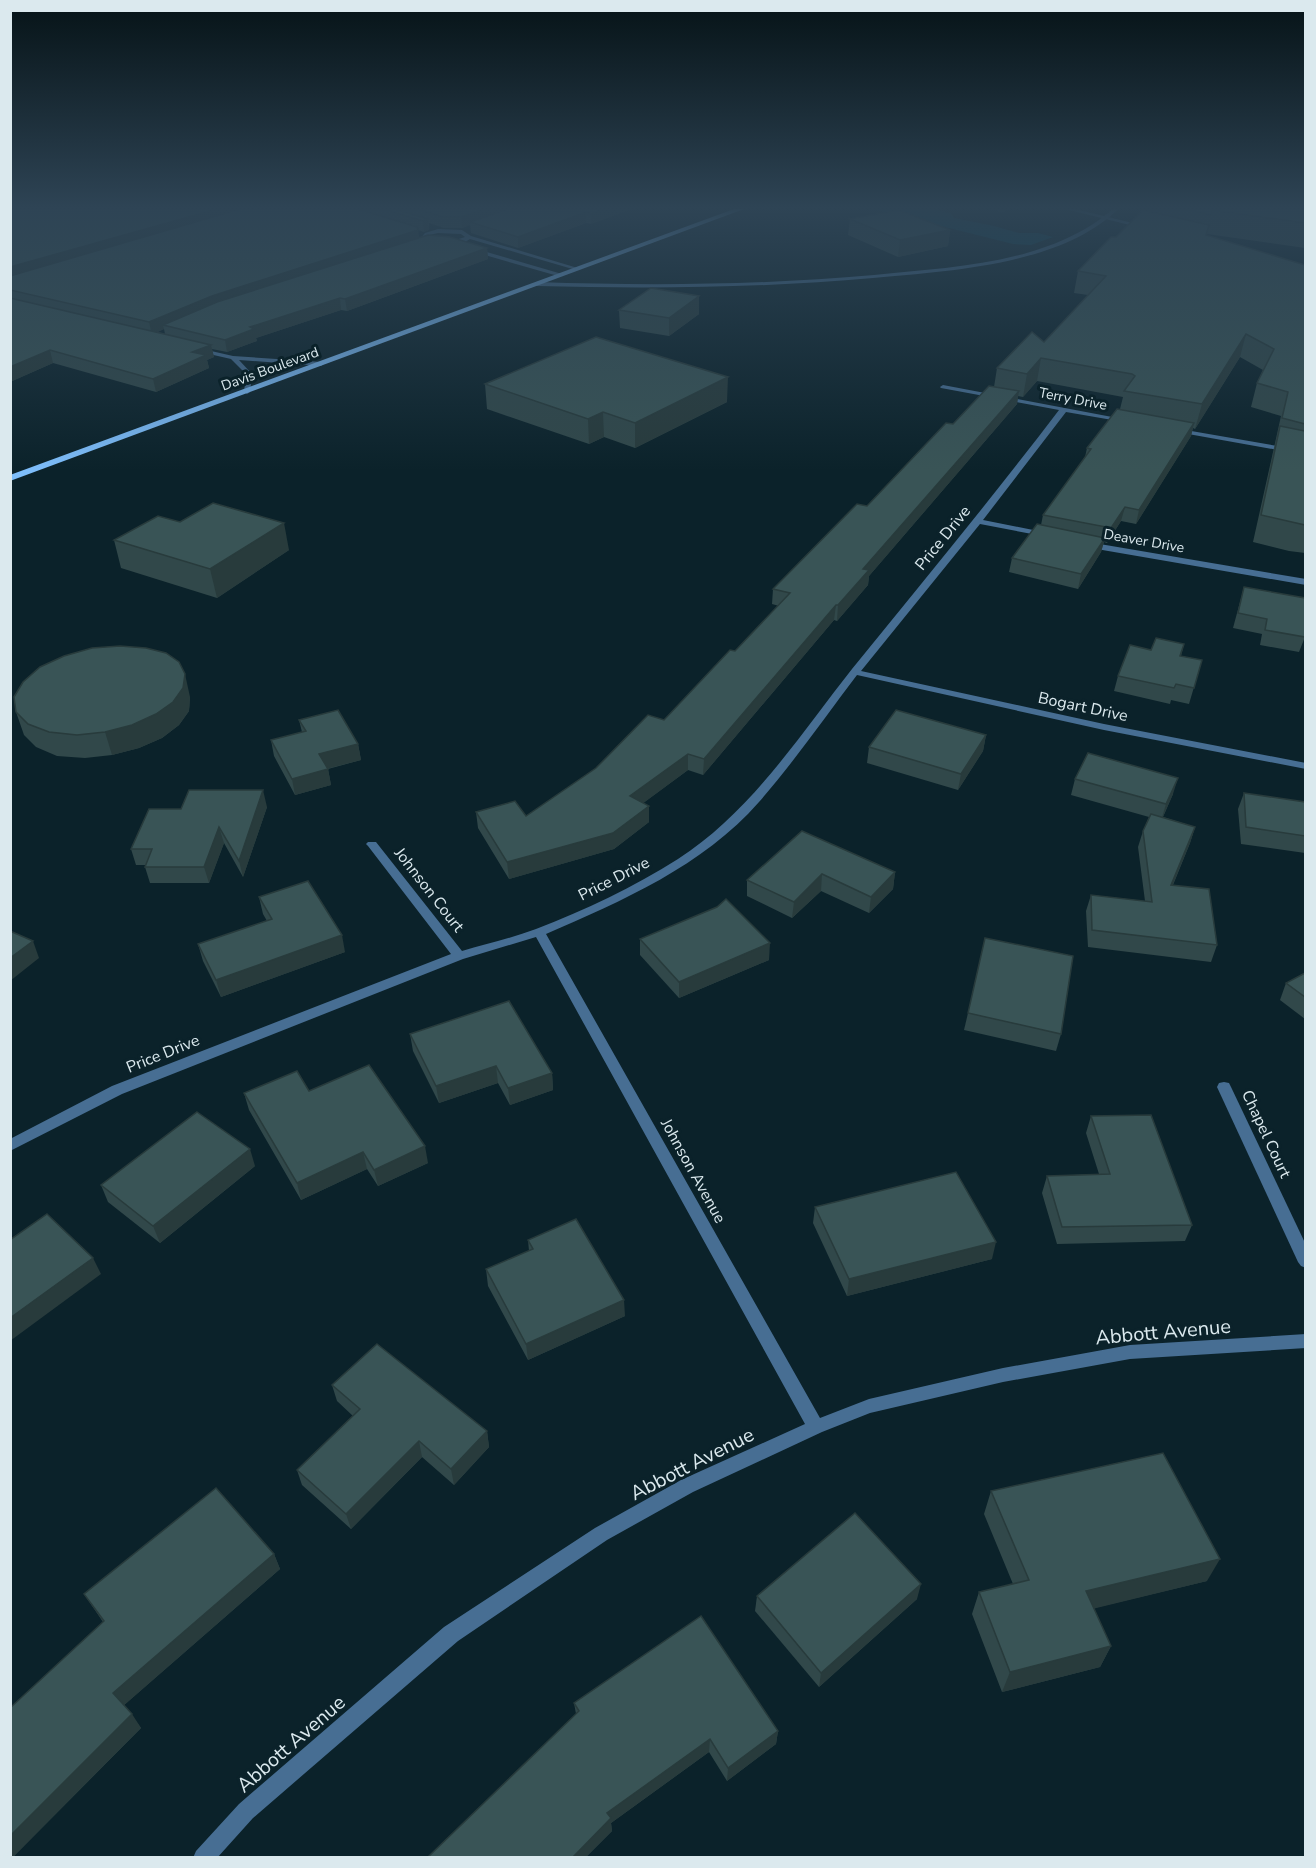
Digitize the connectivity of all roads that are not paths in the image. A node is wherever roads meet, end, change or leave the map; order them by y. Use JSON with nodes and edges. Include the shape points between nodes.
{"nodes":[{"id":1,"x":504,"y":296,"type":"edge"},
{"id":2,"x":187,"y":347,"type":"edge"},
{"id":3,"x":233,"y":358,"type":"junction"},
{"id":4,"x":321,"y":364,"type":"junction"},
{"id":5,"x":943,"y":387,"type":"dead end"},
{"id":6,"x":247,"y":392,"type":"junction"},
{"id":7,"x":1064,"y":409,"type":"junction"},
{"id":8,"x":1132,"y":422,"type":"edge"},
{"id":9,"x":1166,"y":428,"type":"edge"},
{"id":10,"x":1305,"y":453,"type":"edge"},
{"id":11,"x":10,"y":478,"type":"edge"},
{"id":12,"x":978,"y":521,"type":"junction"},
{"id":13,"x":1053,"y":537,"type":"edge"},
{"id":14,"x":1074,"y":542,"type":"edge"},
{"id":15,"x":1305,"y":582,"type":"edge"},
{"id":16,"x":855,"y":672,"type":"junction"},
{"id":17,"x":1305,"y":766,"type":"edge"},
{"id":18,"x":372,"y":844,"type":"dead end"},
{"id":19,"x":539,"y":932,"type":"junction"},
{"id":20,"x":459,"y":956,"type":"junction"},
{"id":21,"x":1224,"y":1087,"type":"dead end"},
{"id":22,"x":10,"y":1146,"type":"edge"},
{"id":23,"x":1305,"y":1262,"type":"edge"},
{"id":24,"x":1305,"y":1341,"type":"edge"},
{"id":25,"x":816,"y":1427,"type":"junction"},
{"id":26,"x":203,"y":1857,"type":"edge"}],
"edges":[{"from":1,"to":4,"type":"main road","name":"Davis Boulevard"},
{"from":2,"to":3,"type":"street"},
{"from":3,"to":4,"type":"street"},
{"from":3,"to":6,"type":"street","via":[[249,374]]},
{"from":4,"to":6,"type":"main road","name":"Davis Boulevard"},
{"from":5,"to":7,"type":"street","name":"Terry Drive"},
{"from":6,"to":11,"type":"main road","name":"Davis Boulevard"},
{"from":7,"to":8,"type":"street","name":"Terry Drive"},
{"from":7,"to":12,"type":"street","name":"Price Drive"},
{"from":9,"to":10,"type":"street"},
{"from":12,"to":13,"type":"street"},
{"from":12,"to":16,"type":"street","name":"Price Drive"},
{"from":14,"to":15,"type":"street","name":"Deaver Drive"},
{"from":16,"to":17,"type":"street","name":"Bogart Drive"},
{"from":16,"to":19,"type":"street","name":"Price Drive","via":[[754,801],[715,837],[683,861],[621,897]]},
{"from":18,"to":20,"type":"street","name":"Johnson Court"},
{"from":19,"to":20,"type":"street","name":"Price Drive"},
{"from":19,"to":25,"type":"street","name":"Johnson Avenue"},
{"from":20,"to":22,"type":"street","name":"Price Drive","via":[[117,1090]]},
{"from":21,"to":23,"type":"street","name":"Chapel Court"},
{"from":24,"to":25,"type":"street","name":"Abbott Avenue","via":[[1130,1352],[1003,1375],[870,1406]]},
{"from":25,"to":26,"type":"street","name":"Abbott Avenue","via":[[687,1486],[601,1534],[451,1634],[246,1811]]}]}
